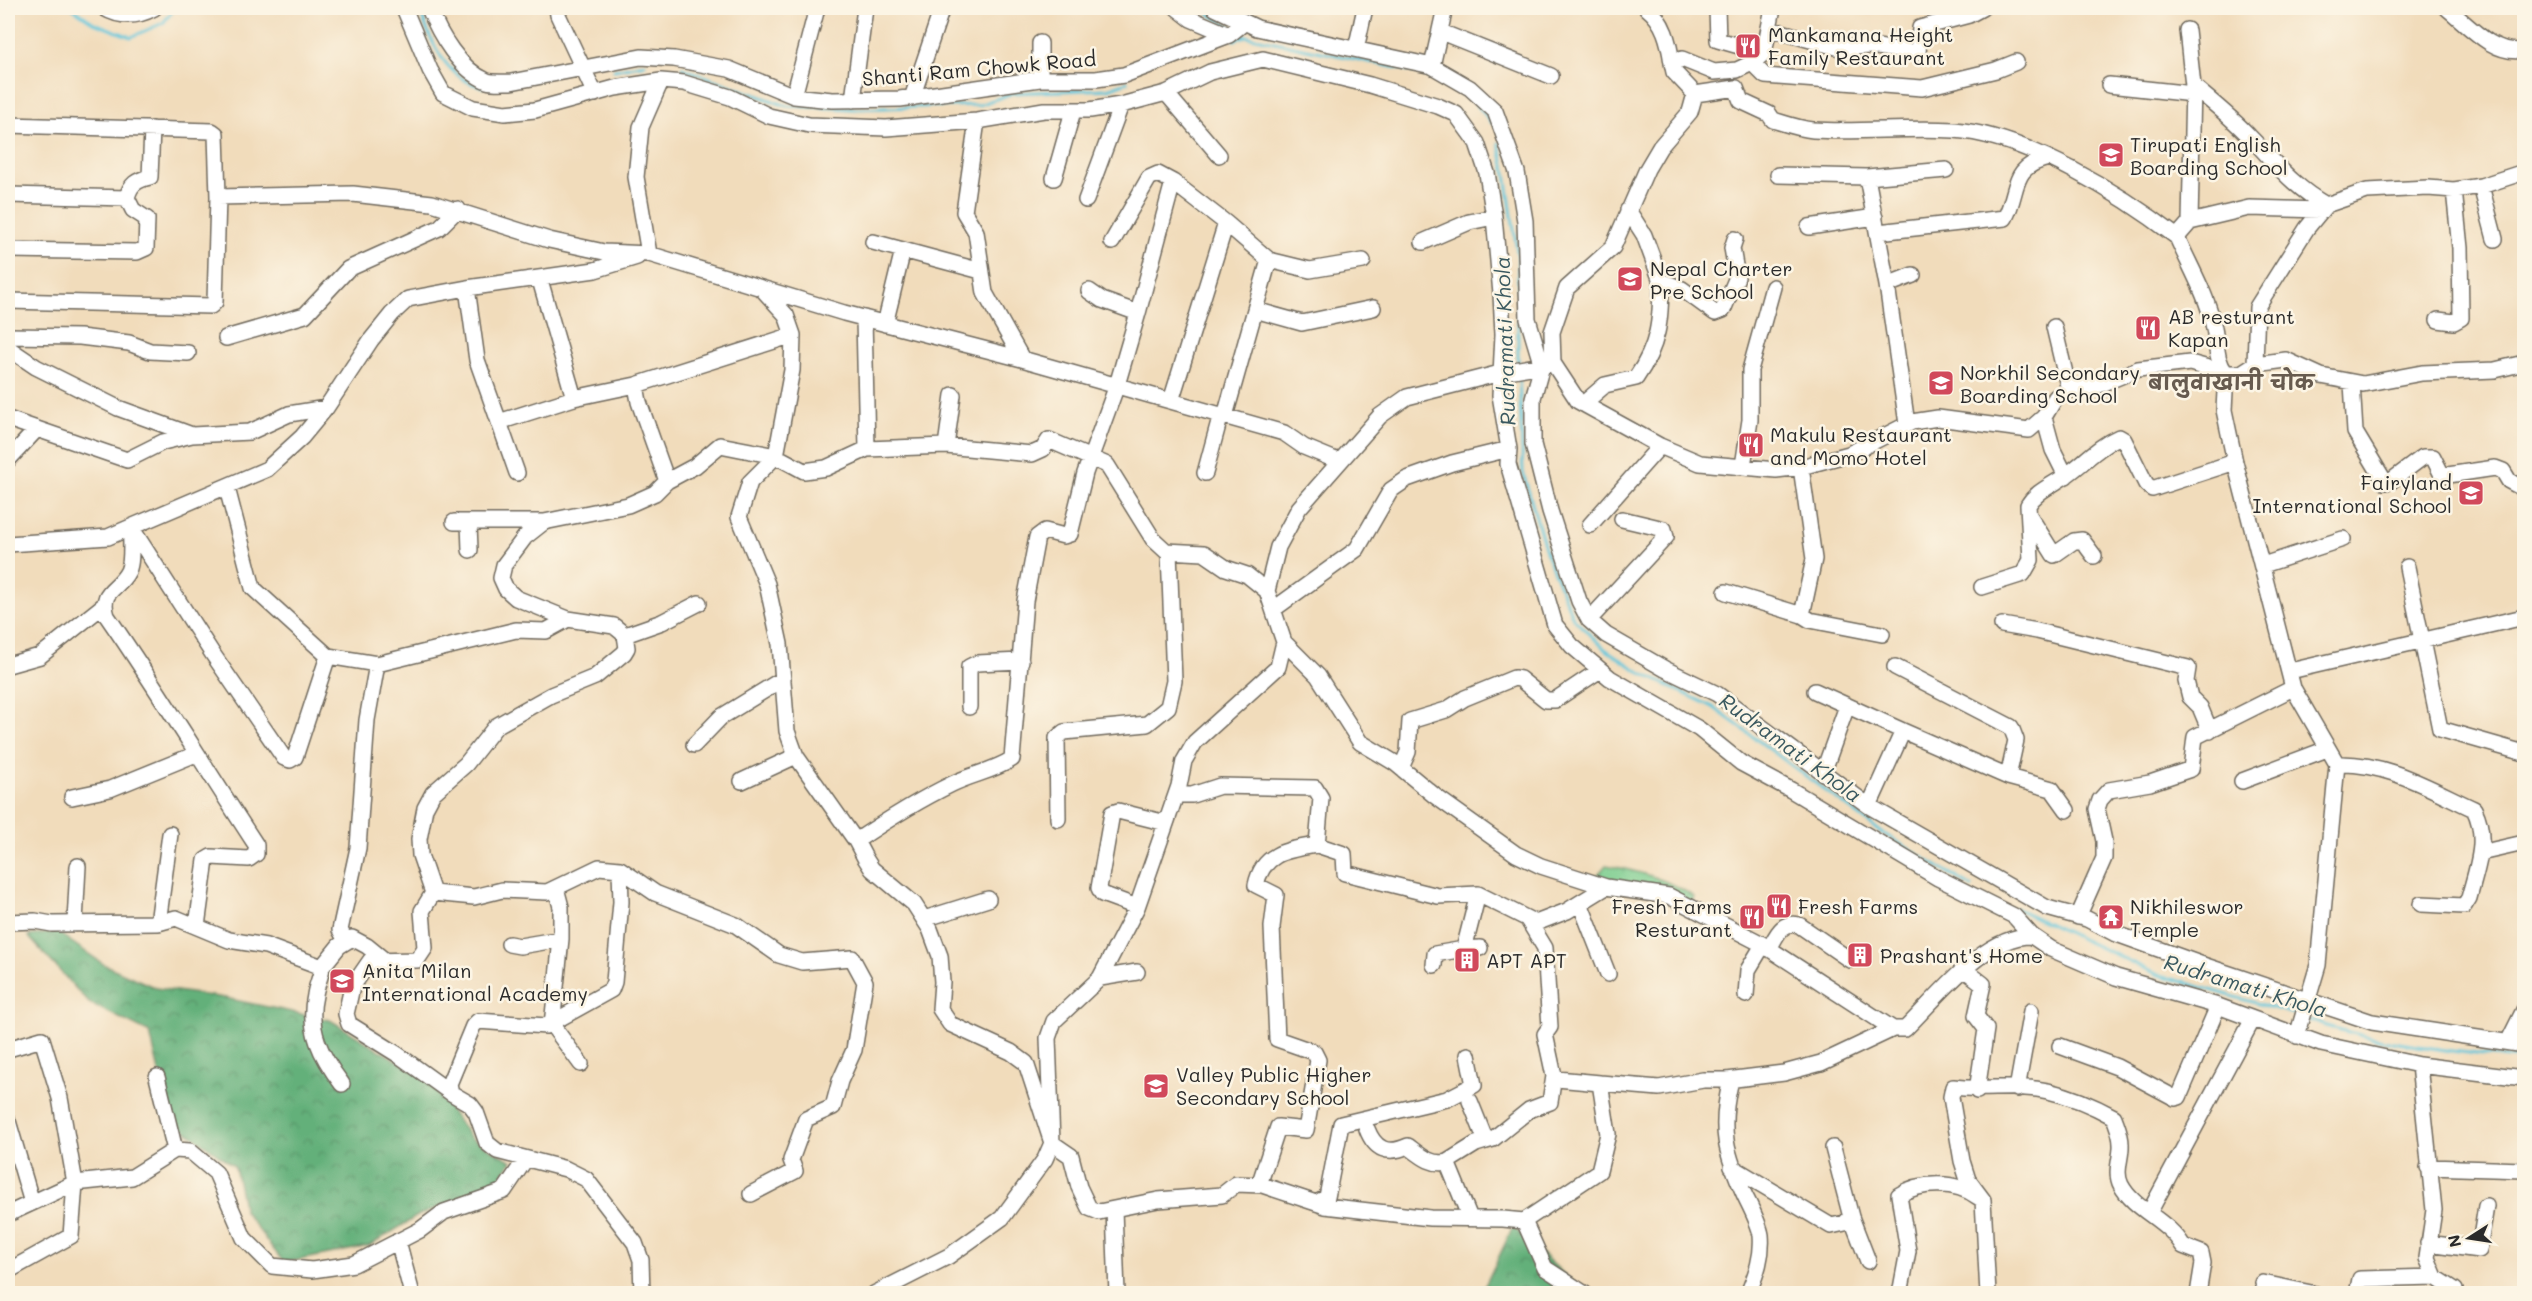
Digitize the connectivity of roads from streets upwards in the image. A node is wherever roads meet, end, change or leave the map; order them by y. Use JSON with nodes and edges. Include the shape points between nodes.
{"nodes":[{"id":1,"x":104,"y":8,"type":"edge"},
{"id":2,"x":154,"y":8,"type":"edge"},
{"id":3,"x":404,"y":8,"type":"edge"},
{"id":4,"x":429,"y":8,"type":"edge"},
{"id":5,"x":557,"y":8,"type":"edge"},
{"id":6,"x":817,"y":8,"type":"edge"},
{"id":7,"x":865,"y":8,"type":"edge"},
{"id":8,"x":1178,"y":8,"type":"edge"},
{"id":9,"x":1215,"y":8,"type":"edge"},
{"id":10,"x":1365,"y":8,"type":"edge"},
{"id":11,"x":1444,"y":8,"type":"edge"},
{"id":12,"x":1647,"y":8,"type":"edge"},
{"id":13,"x":1717,"y":8,"type":"edge"},
{"id":14,"x":1773,"y":8,"type":"edge"},
{"id":15,"x":1982,"y":8,"type":"edge"},
{"id":16,"x":2447,"y":8,"type":"edge"},
{"id":17,"x":940,"y":14,"type":"dead end"},
{"id":18,"x":1244,"y":23,"type":"junction"},
{"id":19,"x":1770,"y":29,"type":"junction"},
{"id":20,"x":2187,"y":30,"type":"dead end"},
{"id":21,"x":1441,"y":32,"type":"junction"},
{"id":22,"x":1229,"y":35,"type":"junction"},
{"id":23,"x":1040,"y":43,"type":"dead end"},
{"id":24,"x":1356,"y":49,"type":"junction"},
{"id":25,"x":2524,"y":50,"type":"edge"},
{"id":26,"x":1758,"y":58,"type":"junction"},
{"id":27,"x":2016,"y":62,"type":"dead end"},
{"id":28,"x":1672,"y":63,"type":"junction"},
{"id":29,"x":1432,"y":66,"type":"junction"},
{"id":30,"x":586,"y":69,"type":"junction"},
{"id":31,"x":1551,"y":76,"type":"dead end"},
{"id":32,"x":1040,"y":80,"type":"junction"},
{"id":33,"x":661,"y":81,"type":"junction"},
{"id":34,"x":2109,"y":85,"type":"dead end"},
{"id":35,"x":594,"y":90,"type":"junction"},
{"id":36,"x":2193,"y":90,"type":"junction"},
{"id":37,"x":1166,"y":93,"type":"junction"},
{"id":38,"x":1695,"y":94,"type":"junction"},
{"id":39,"x":794,"y":96,"type":"junction"},
{"id":40,"x":912,"y":98,"type":"junction"},
{"id":41,"x":853,"y":100,"type":"junction"},
{"id":42,"x":1121,"y":105,"type":"junction"},
{"id":43,"x":1073,"y":111,"type":"junction"},
{"id":44,"x":977,"y":121,"type":"junction"},
{"id":45,"x":8,"y":125,"type":"edge"},
{"id":46,"x":152,"y":129,"type":"junction"},
{"id":47,"x":1219,"y":155,"type":"dead end"},
{"id":48,"x":2049,"y":158,"type":"junction"},
{"id":49,"x":1946,"y":170,"type":"dead end"},
{"id":50,"x":2524,"y":172,"type":"edge"},
{"id":51,"x":1778,"y":175,"type":"dead end"},
{"id":52,"x":1867,"y":177,"type":"junction"},
{"id":53,"x":1054,"y":178,"type":"dead end"},
{"id":54,"x":1173,"y":182,"type":"junction"},
{"id":55,"x":2481,"y":186,"type":"junction"},
{"id":56,"x":2454,"y":190,"type":"junction"},
{"id":57,"x":8,"y":195,"type":"edge"},
{"id":58,"x":218,"y":197,"type":"junction"},
{"id":59,"x":127,"y":198,"type":"junction"},
{"id":60,"x":1086,"y":200,"type":"dead end"},
{"id":61,"x":2323,"y":208,"type":"junction"},
{"id":62,"x":458,"y":209,"type":"junction"},
{"id":63,"x":1629,"y":210,"type":"junction"},
{"id":64,"x":1494,"y":217,"type":"junction"},
{"id":65,"x":2190,"y":222,"type":"junction"},
{"id":66,"x":1226,"y":224,"type":"junction"},
{"id":67,"x":1876,"y":225,"type":"junction"},
{"id":68,"x":1809,"y":227,"type":"dead end"},
{"id":69,"x":2177,"y":237,"type":"junction"},
{"id":70,"x":1735,"y":239,"type":"dead end"},
{"id":71,"x":2495,"y":239,"type":"dead end"},
{"id":72,"x":873,"y":242,"type":"dead end"},
{"id":73,"x":1112,"y":242,"type":"dead end"},
{"id":74,"x":1423,"y":242,"type":"dead end"},
{"id":75,"x":8,"y":250,"type":"edge"},
{"id":76,"x":903,"y":250,"type":"junction"},
{"id":77,"x":649,"y":254,"type":"junction"},
{"id":78,"x":1269,"y":260,"type":"junction"},
{"id":79,"x":1363,"y":261,"type":"dead end"},
{"id":80,"x":981,"y":271,"type":"junction"},
{"id":81,"x":1913,"y":275,"type":"dead end"},
{"id":82,"x":540,"y":280,"type":"junction"},
{"id":83,"x":1661,"y":281,"type":"junction"},
{"id":84,"x":1887,"y":285,"type":"junction"},
{"id":85,"x":1773,"y":287,"type":"dead end"},
{"id":86,"x":467,"y":288,"type":"junction"},
{"id":87,"x":763,"y":290,"type":"junction"},
{"id":88,"x":1089,"y":291,"type":"dead end"},
{"id":89,"x":8,"y":302,"type":"edge"},
{"id":90,"x":1372,"y":309,"type":"dead end"},
{"id":91,"x":1255,"y":310,"type":"junction"},
{"id":92,"x":1138,"y":313,"type":"junction"},
{"id":93,"x":864,"y":318,"type":"junction"},
{"id":94,"x":2438,"y":320,"type":"dead end"},
{"id":95,"x":885,"y":324,"type":"junction"},
{"id":96,"x":2054,"y":327,"type":"dead end"},
{"id":97,"x":793,"y":335,"type":"junction"},
{"id":98,"x":8,"y":336,"type":"edge"},
{"id":99,"x":226,"y":338,"type":"dead end"},
{"id":100,"x":8,"y":348,"type":"edge"},
{"id":101,"x":188,"y":353,"type":"dead end"},
{"id":102,"x":1022,"y":359,"type":"junction"},
{"id":103,"x":2524,"y":363,"type":"edge"},
{"id":104,"x":2255,"y":364,"type":"junction"},
{"id":105,"x":1543,"y":365,"type":"junction"},
{"id":106,"x":1504,"y":372,"type":"junction"},
{"id":107,"x":2226,"y":373,"type":"junction"},
{"id":108,"x":2352,"y":383,"type":"junction"},
{"id":109,"x":636,"y":385,"type":"junction"},
{"id":110,"x":1117,"y":385,"type":"junction"},
{"id":111,"x":2069,"y":390,"type":"junction"},
{"id":112,"x":953,"y":395,"type":"dead end"},
{"id":113,"x":574,"y":398,"type":"junction"},
{"id":114,"x":1171,"y":401,"type":"junction"},
{"id":115,"x":1583,"y":404,"type":"junction"},
{"id":116,"x":326,"y":408,"type":"junction"},
{"id":117,"x":1223,"y":415,"type":"junction"},
{"id":118,"x":2044,"y":417,"type":"junction"},
{"id":119,"x":8,"y":419,"type":"edge"},
{"id":120,"x":499,"y":422,"type":"junction"},
{"id":121,"x":1907,"y":424,"type":"junction"},
{"id":122,"x":37,"y":429,"type":"junction"},
{"id":123,"x":192,"y":435,"type":"junction"},
{"id":124,"x":946,"y":446,"type":"junction"},
{"id":125,"x":1660,"y":446,"type":"junction"},
{"id":126,"x":867,"y":449,"type":"junction"},
{"id":127,"x":1509,"y":449,"type":"junction"},
{"id":128,"x":776,"y":456,"type":"junction"},
{"id":129,"x":1091,"y":458,"type":"junction"},
{"id":130,"x":8,"y":460,"type":"edge"},
{"id":131,"x":1338,"y":461,"type":"junction"},
{"id":132,"x":2235,"y":462,"type":"junction"},
{"id":133,"x":1743,"y":466,"type":"junction"},
{"id":134,"x":1801,"y":467,"type":"junction"},
{"id":135,"x":517,"y":473,"type":"dead end"},
{"id":136,"x":1205,"y":473,"type":"dead end"},
{"id":137,"x":2066,"y":476,"type":"junction"},
{"id":138,"x":667,"y":481,"type":"junction"},
{"id":139,"x":227,"y":488,"type":"junction"},
{"id":140,"x":2524,"y":489,"type":"edge"},
{"id":141,"x":2027,"y":513,"type":"junction"},
{"id":142,"x":1622,"y":519,"type":"dead end"},
{"id":143,"x":544,"y":522,"type":"junction"},
{"id":144,"x":1590,"y":525,"type":"dead end"},
{"id":145,"x":131,"y":527,"type":"junction"},
{"id":146,"x":2343,"y":539,"type":"dead end"},
{"id":147,"x":8,"y":544,"type":"edge"},
{"id":148,"x":470,"y":550,"type":"dead end"},
{"id":149,"x":1169,"y":552,"type":"junction"},
{"id":150,"x":2094,"y":556,"type":"dead end"},
{"id":151,"x":2263,"y":565,"type":"junction"},
{"id":152,"x":2407,"y":567,"type":"dead end"},
{"id":153,"x":1982,"y":588,"type":"dead end"},
{"id":154,"x":1267,"y":591,"type":"junction"},
{"id":155,"x":1726,"y":592,"type":"dead end"},
{"id":156,"x":699,"y":603,"type":"dead end"},
{"id":157,"x":104,"y":605,"type":"junction"},
{"id":158,"x":1274,"y":609,"type":"junction"},
{"id":159,"x":1802,"y":615,"type":"junction"},
{"id":160,"x":2524,"y":617,"type":"edge"},
{"id":161,"x":568,"y":619,"type":"junction"},
{"id":162,"x":1589,"y":620,"type":"junction"},
{"id":163,"x":2001,"y":625,"type":"dead end"},
{"id":164,"x":1882,"y":634,"type":"dead end"},
{"id":165,"x":625,"y":635,"type":"junction"},
{"id":166,"x":1284,"y":642,"type":"junction"},
{"id":167,"x":2423,"y":642,"type":"junction"},
{"id":168,"x":328,"y":656,"type":"junction"},
{"id":169,"x":1021,"y":662,"type":"junction"},
{"id":170,"x":377,"y":664,"type":"junction"},
{"id":171,"x":8,"y":665,"type":"edge"},
{"id":172,"x":1895,"y":667,"type":"dead end"},
{"id":173,"x":1600,"y":670,"type":"junction"},
{"id":174,"x":2290,"y":671,"type":"junction"},
{"id":175,"x":783,"y":679,"type":"junction"},
{"id":176,"x":2293,"y":688,"type":"junction"},
{"id":177,"x":1815,"y":692,"type":"dead end"},
{"id":178,"x":1847,"y":706,"type":"junction"},
{"id":179,"x":969,"y":707,"type":"dead end"},
{"id":180,"x":1903,"y":731,"type":"junction"},
{"id":181,"x":2210,"y":731,"type":"junction"},
{"id":182,"x":694,"y":745,"type":"dead end"},
{"id":183,"x":2327,"y":749,"type":"junction"},
{"id":184,"x":2524,"y":753,"type":"edge"},
{"id":185,"x":196,"y":754,"type":"junction"},
{"id":186,"x":796,"y":756,"type":"junction"},
{"id":187,"x":2337,"y":764,"type":"junction"},
{"id":188,"x":1401,"y":768,"type":"junction"},
{"id":189,"x":1823,"y":773,"type":"junction"},
{"id":190,"x":2008,"y":777,"type":"junction"},
{"id":191,"x":742,"y":781,"type":"dead end"},
{"id":192,"x":2241,"y":781,"type":"dead end"},
{"id":193,"x":1176,"y":795,"type":"junction"},
{"id":194,"x":72,"y":797,"type":"dead end"},
{"id":195,"x":1869,"y":806,"type":"junction"},
{"id":196,"x":2067,"y":810,"type":"dead end"},
{"id":197,"x":1058,"y":819,"type":"dead end"},
{"id":198,"x":1166,"y":823,"type":"junction"},
{"id":199,"x":170,"y":834,"type":"dead end"},
{"id":200,"x":856,"y":841,"type":"junction"},
{"id":201,"x":2524,"y":843,"type":"edge"},
{"id":202,"x":1317,"y":845,"type":"junction"},
{"id":203,"x":2480,"y":853,"type":"junction"},
{"id":204,"x":78,"y":866,"type":"dead end"},
{"id":205,"x":620,"y":869,"type":"junction"},
{"id":206,"x":1606,"y":887,"type":"junction"},
{"id":207,"x":556,"y":888,"type":"junction"},
{"id":208,"x":433,"y":893,"type":"junction"},
{"id":209,"x":1478,"y":894,"type":"junction"},
{"id":210,"x":988,"y":899,"type":"dead end"},
{"id":211,"x":1580,"y":903,"type":"junction"},
{"id":212,"x":2421,"y":904,"type":"dead end"},
{"id":213,"x":1137,"y":907,"type":"junction"},
{"id":214,"x":2078,"y":917,"type":"junction"},
{"id":215,"x":924,"y":919,"type":"junction"},
{"id":216,"x":1528,"y":920,"type":"junction"},
{"id":217,"x":8,"y":922,"type":"edge"},
{"id":218,"x":75,"y":922,"type":"junction"},
{"id":219,"x":158,"y":923,"type":"junction"},
{"id":220,"x":197,"y":926,"type":"junction"},
{"id":221,"x":2032,"y":936,"type":"junction"},
{"id":222,"x":561,"y":939,"type":"junction"},
{"id":223,"x":346,"y":941,"type":"junction"},
{"id":224,"x":509,"y":944,"type":"dead end"},
{"id":225,"x":1766,"y":947,"type":"junction"},
{"id":226,"x":1480,"y":948,"type":"dead end"},
{"id":227,"x":1464,"y":949,"type":"junction"},
{"id":228,"x":383,"y":959,"type":"junction"},
{"id":229,"x":1850,"y":960,"type":"dead end"},
{"id":230,"x":1434,"y":965,"type":"dead end"},
{"id":231,"x":322,"y":967,"type":"junction"},
{"id":232,"x":1965,"y":970,"type":"junction"},
{"id":233,"x":1137,"y":972,"type":"dead end"},
{"id":234,"x":1608,"y":974,"type":"dead end"},
{"id":235,"x":1100,"y":978,"type":"junction"},
{"id":236,"x":1746,"y":994,"type":"dead end"},
{"id":237,"x":2218,"y":1006,"type":"junction"},
{"id":238,"x":2308,"y":1006,"type":"junction"},
{"id":239,"x":2524,"y":1010,"type":"edge"},
{"id":240,"x":2031,"y":1011,"type":"dead end"},
{"id":241,"x":2253,"y":1019,"type":"junction"},
{"id":242,"x":552,"y":1024,"type":"junction"},
{"id":243,"x":1893,"y":1029,"type":"junction"},
{"id":244,"x":2299,"y":1031,"type":"junction"},
{"id":245,"x":2508,"y":1042,"type":"junction"},
{"id":246,"x":2524,"y":1045,"type":"edge"},
{"id":247,"x":2060,"y":1046,"type":"dead end"},
{"id":248,"x":8,"y":1049,"type":"edge"},
{"id":249,"x":1468,"y":1055,"type":"dead end"},
{"id":250,"x":581,"y":1064,"type":"dead end"},
{"id":251,"x":2419,"y":1065,"type":"junction"},
{"id":252,"x":1554,"y":1076,"type":"junction"},
{"id":253,"x":157,"y":1077,"type":"dead end"},
{"id":254,"x":2524,"y":1078,"type":"edge"},
{"id":255,"x":1727,"y":1080,"type":"junction"},
{"id":256,"x":1600,"y":1083,"type":"junction"},
{"id":257,"x":342,"y":1084,"type":"dead end"},
{"id":258,"x":2017,"y":1089,"type":"junction"},
{"id":259,"x":1977,"y":1091,"type":"junction"},
{"id":260,"x":451,"y":1093,"type":"junction"},
{"id":261,"x":1470,"y":1101,"type":"dead end"},
{"id":262,"x":8,"y":1121,"type":"edge"},
{"id":263,"x":1367,"y":1129,"type":"dead end"},
{"id":264,"x":1486,"y":1141,"type":"junction"},
{"id":265,"x":1052,"y":1143,"type":"junction"},
{"id":266,"x":1833,"y":1148,"type":"dead end"},
{"id":267,"x":175,"y":1150,"type":"junction"},
{"id":268,"x":525,"y":1160,"type":"junction"},
{"id":269,"x":1447,"y":1162,"type":"junction"},
{"id":270,"x":1732,"y":1167,"type":"junction"},
{"id":271,"x":2428,"y":1167,"type":"junction"},
{"id":272,"x":2524,"y":1170,"type":"edge"},
{"id":273,"x":75,"y":1183,"type":"junction"},
{"id":274,"x":1259,"y":1185,"type":"junction"},
{"id":275,"x":751,"y":1194,"type":"dead end"},
{"id":276,"x":1983,"y":1200,"type":"junction"},
{"id":277,"x":32,"y":1203,"type":"junction"},
{"id":278,"x":1317,"y":1203,"type":"junction"},
{"id":279,"x":2486,"y":1206,"type":"dead end"},
{"id":280,"x":1114,"y":1209,"type":"junction"},
{"id":281,"x":2149,"y":1213,"type":"junction"},
{"id":282,"x":8,"y":1214,"type":"edge"},
{"id":283,"x":1851,"y":1217,"type":"junction"},
{"id":284,"x":1470,"y":1218,"type":"junction"},
{"id":285,"x":1524,"y":1221,"type":"junction"},
{"id":286,"x":398,"y":1241,"type":"junction"},
{"id":287,"x":2428,"y":1243,"type":"junction"},
{"id":288,"x":1868,"y":1261,"type":"dead end"},
{"id":289,"x":8,"y":1271,"type":"edge"},
{"id":290,"x":2436,"y":1277,"type":"junction"},
{"id":291,"x":2263,"y":1283,"type":"dead end"},
{"id":292,"x":412,"y":1293,"type":"edge"},
{"id":293,"x":642,"y":1293,"type":"edge"},
{"id":294,"x":874,"y":1293,"type":"edge"},
{"id":295,"x":1117,"y":1293,"type":"edge"},
{"id":296,"x":1585,"y":1293,"type":"edge"},
{"id":297,"x":1748,"y":1293,"type":"edge"},
{"id":298,"x":1900,"y":1293,"type":"edge"},
{"id":299,"x":1988,"y":1293,"type":"edge"},
{"id":300,"x":2198,"y":1293,"type":"edge"},
{"id":301,"x":2316,"y":1293,"type":"edge"},
{"id":302,"x":2356,"y":1293,"type":"edge"},
{"id":303,"x":2456,"y":1293,"type":"edge"}],
"edges":[{"from":1,"to":2,"type":"street","via":[[126,16]]},
{"from":3,"to":35,"type":"street","via":[[443,93],[473,108],[505,113],[535,110]]},
{"from":4,"to":30,"type":"street","name":"Shanti Ram Chowk Road","via":[[470,72],[489,82]]},
{"from":5,"to":30,"type":"street"},
{"from":6,"to":39,"type":"street"},
{"from":7,"to":41,"type":"street"},
{"from":8,"to":22,"type":"street","via":[[1191,19]]},
{"from":9,"to":18,"type":"street"},
{"from":10,"to":24,"type":"street"},
{"from":11,"to":21,"type":"street"},
{"from":12,"to":28,"type":"street","via":[[1657,15],[1668,40]]},
{"from":13,"to":26,"type":"street","via":[[1718,40]]},
{"from":14,"to":19,"type":"street"},
{"from":15,"to":19,"type":"street","via":[[1920,28],[1918,53],[1869,45],[1840,48]]},
{"from":16,"to":25,"type":"street","via":[[2494,46],[2515,52]]},
{"from":17,"to":40,"type":"street"},
{"from":18,"to":22,"type":"street","name":"Shanti Ram Chowk Road"},
{"from":18,"to":24,"type":"street"},
{"from":19,"to":26,"type":"street"},
{"from":20,"to":36,"type":"street"},
{"from":21,"to":29,"type":"street"},
{"from":21,"to":31,"type":"street"},
{"from":22,"to":32,"type":"street","name":"Shanti Ram Chowk Road","via":[[1124,75]]},
{"from":23,"to":32,"type":"street"},
{"from":24,"to":29,"type":"street"},
{"from":26,"to":27,"type":"street","via":[[1765,76],[1922,88]]},
{"from":26,"to":28,"type":"street","via":[[1737,70],[1714,72],[1682,59]]},
{"from":28,"to":38,"type":"street","via":[[1674,72]]},
{"from":29,"to":105,"type":"street","via":[[1478,94],[1500,119],[1517,172],[1525,221],[1528,319]]},
{"from":30,"to":35,"type":"street"},
{"from":30,"to":39,"type":"street","name":"Shanti Ram Chowk Road","via":[[641,57],[674,59],[729,69]]},
{"from":32,"to":40,"type":"street","name":"Shanti Ram Chowk Road"},
{"from":33,"to":35,"type":"street"},
{"from":33,"to":44,"type":"street","via":[[684,83],[730,97],[770,116],[809,125],[885,128]]},
{"from":33,"to":77,"type":"street","via":[[641,127],[636,177]]},
{"from":34,"to":36,"type":"street"},
{"from":36,"to":61,"type":"street","via":[[2249,136],[2284,175]]},
{"from":36,"to":65,"type":"street"},
{"from":37,"to":42,"type":"street"},
{"from":37,"to":47,"type":"street"},
{"from":37,"to":64,"type":"street","via":[[1210,72],[1263,59],[1438,106],[1456,114],[1477,142]]},
{"from":38,"to":48,"type":"street","via":[[1737,88],[1741,101],[1769,114],[1773,120],[1811,130],[1955,130],[1986,135]]},
{"from":38,"to":63,"type":"street","via":[[1690,112],[1660,147]]},
{"from":39,"to":41,"type":"street","name":"Shanti Ram Chowk Road"},
{"from":40,"to":41,"type":"street","name":"Shanti Ram Chowk Road"},
{"from":42,"to":43,"type":"street"},
{"from":42,"to":60,"type":"street"},
{"from":43,"to":44,"type":"street","via":[[1044,110]]},
{"from":43,"to":53,"type":"street"},
{"from":44,"to":80,"type":"street","via":[[964,212],[976,232]]},
{"from":45,"to":46,"type":"street"},
{"from":46,"to":58,"type":"street","via":[[206,130],[216,134]]},
{"from":46,"to":59,"type":"street","via":[[150,177],[131,186]]},
{"from":48,"to":67,"type":"street","via":[[2034,161],[2020,175],[2006,218]]},
{"from":48,"to":69,"type":"street","via":[[2152,218]]},
{"from":49,"to":52,"type":"street"},
{"from":50,"to":55,"type":"street"},
{"from":51,"to":52,"type":"street"},
{"from":52,"to":67,"type":"street"},
{"from":54,"to":66,"type":"street"},
{"from":54,"to":73,"type":"street","via":[[1158,174],[1149,178]]},
{"from":54,"to":92,"type":"street"},
{"from":55,"to":56,"type":"street"},
{"from":55,"to":71,"type":"street"},
{"from":56,"to":61,"type":"street","via":[[2367,191]]},
{"from":56,"to":94,"type":"street","via":[[2461,318],[2454,322]]},
{"from":57,"to":59,"type":"street"},
{"from":58,"to":62,"type":"street","via":[[353,194]]},
{"from":58,"to":89,"type":"street","via":[[215,302],[211,306]]},
{"from":59,"to":75,"type":"street","via":[[133,210],[147,219],[146,248],[142,251]]},
{"from":61,"to":65,"type":"street","via":[[2249,208]]},
{"from":61,"to":104,"type":"street","via":[[2257,307]]},
{"from":62,"to":77,"type":"street","via":[[549,240],[604,252]]},
{"from":62,"to":99,"type":"street","via":[[439,228],[348,269],[305,315]]},
{"from":63,"to":83,"type":"street","via":[[1644,235]]},
{"from":63,"to":105,"type":"street","via":[[1613,247],[1568,288]]},
{"from":64,"to":74,"type":"street","via":[[1469,222]]},
{"from":64,"to":106,"type":"street"},
{"from":65,"to":69,"type":"street"},
{"from":66,"to":78,"type":"street"},
{"from":66,"to":114,"type":"street"},
{"from":67,"to":68,"type":"street"},
{"from":67,"to":84,"type":"street"},
{"from":69,"to":107,"type":"street","via":[[2207,305],[2218,363]]},
{"from":70,"to":83,"type":"street","via":[[1732,248],[1737,276],[1723,310],[1715,313],[1682,289]]},
{"from":72,"to":76,"type":"street"},
{"from":76,"to":80,"type":"street"},
{"from":76,"to":95,"type":"street"},
{"from":77,"to":82,"type":"street","via":[[595,270]]},
{"from":77,"to":87,"type":"street"},
{"from":78,"to":79,"type":"street","via":[[1310,270]]},
{"from":78,"to":91,"type":"street"},
{"from":80,"to":102,"type":"street","via":[[995,315]]},
{"from":81,"to":84,"type":"street"},
{"from":82,"to":86,"type":"street"},
{"from":82,"to":113,"type":"street"},
{"from":83,"to":115,"type":"street","via":[[1661,320],[1646,364],[1636,378],[1605,385]]},
{"from":84,"to":121,"type":"street"},
{"from":85,"to":133,"type":"street","via":[[1750,370],[1750,420]]},
{"from":86,"to":116,"type":"street","via":[[408,300],[371,340]]},
{"from":86,"to":120,"type":"street","via":[[477,360]]},
{"from":87,"to":93,"type":"street"},
{"from":87,"to":97,"type":"street","via":[[786,315]]},
{"from":88,"to":92,"type":"street"},
{"from":90,"to":91,"type":"street","via":[[1302,323]]},
{"from":91,"to":117,"type":"street"},
{"from":92,"to":110,"type":"street"},
{"from":93,"to":95,"type":"street"},
{"from":93,"to":126,"type":"street"},
{"from":95,"to":102,"type":"street"},
{"from":96,"to":111,"type":"street"},
{"from":97,"to":109,"type":"street"},
{"from":97,"to":128,"type":"street","via":[[792,370]]},
{"from":98,"to":101,"type":"street","via":[[80,337],[129,343],[150,351]]},
{"from":100,"to":123,"type":"street","via":[[36,367],[117,408]]},
{"from":102,"to":110,"type":"street"},
{"from":103,"to":108,"type":"street","via":[[2495,370],[2422,373]]},
{"from":104,"to":107,"type":"street","via":[[2241,373]]},
{"from":104,"to":108,"type":"street","via":[[2286,360],[2320,376]]},
{"from":105,"to":106,"type":"street"},
{"from":105,"to":115,"type":"street"},
{"from":105,"to":162,"type":"street","via":[[1533,398],[1533,444],[1560,544]]},
{"from":106,"to":127,"type":"street","via":[[1500,395]]},
{"from":106,"to":131,"type":"street","via":[[1407,397],[1380,416]]},
{"from":107,"to":111,"type":"street","via":[[2190,363],[2138,369],[2099,385]]},
{"from":107,"to":132,"type":"street","via":[[2224,410]]},
{"from":108,"to":140,"type":"street","via":[[2355,432],[2385,482],[2424,457],[2433,457],[2441,473],[2495,468]]},
{"from":109,"to":113,"type":"street"},
{"from":109,"to":138,"type":"street"},
{"from":110,"to":114,"type":"street"},
{"from":110,"to":129,"type":"street"},
{"from":111,"to":118,"type":"street","via":[[2056,397]]},
{"from":112,"to":124,"type":"street"},
{"from":113,"to":120,"type":"street"},
{"from":114,"to":117,"type":"street"},
{"from":115,"to":125,"type":"street"},
{"from":116,"to":123,"type":"street","via":[[289,414],[250,432]]},
{"from":116,"to":139,"type":"street","via":[[267,469]]},
{"from":117,"to":131,"type":"street","via":[[1284,433],[1304,447]]},
{"from":117,"to":136,"type":"street"},
{"from":118,"to":121,"type":"street","via":[[2029,430],[1938,418]]},
{"from":118,"to":137,"type":"street","via":[[2053,450]]},
{"from":119,"to":122,"type":"street"},
{"from":120,"to":135,"type":"street"},
{"from":121,"to":134,"type":"street","via":[[1849,454]]},
{"from":122,"to":123,"type":"street","via":[[127,460],[163,442]]},
{"from":122,"to":130,"type":"street"},
{"from":124,"to":126,"type":"street"},
{"from":124,"to":129,"type":"street","via":[[1032,454],[1043,449],[1049,440]]},
{"from":125,"to":133,"type":"street","via":[[1700,463]]},
{"from":125,"to":144,"type":"street"},
{"from":126,"to":128,"type":"street","via":[[826,468],[804,471]]},
{"from":127,"to":158,"type":"street","via":[[1452,463],[1407,479],[1390,490],[1357,549]]},
{"from":127,"to":173,"type":"street","via":[[1508,464],[1555,625]]},
{"from":128,"to":138,"type":"street","via":[[720,446]]},
{"from":128,"to":175,"type":"street","via":[[750,482],[739,517],[767,584]]},
{"from":129,"to":149,"type":"street","via":[[1107,465],[1153,538]]},
{"from":129,"to":169,"type":"street","via":[[1070,534],[1045,531],[1037,537],[1026,593]]},
{"from":131,"to":154,"type":"street","via":[[1299,508],[1278,547]]},
{"from":132,"to":137,"type":"street","via":[[2152,489],[2119,437]]},
{"from":132,"to":151,"type":"street"},
{"from":133,"to":134,"type":"street","via":[[1776,470]]},
{"from":134,"to":159,"type":"street","via":[[1814,559]]},
{"from":137,"to":141,"type":"street","via":[[2035,495]]},
{"from":138,"to":143,"type":"street","via":[[656,493],[628,505]]},
{"from":139,"to":145,"type":"street"},
{"from":139,"to":168,"type":"street","via":[[253,588]]},
{"from":141,"to":150,"type":"street","via":[[2054,555],[2082,540]]},
{"from":141,"to":153,"type":"street","via":[[2029,566],[2023,574]]},
{"from":142,"to":162,"type":"street","via":[[1664,529],[1666,537]]},
{"from":143,"to":148,"type":"street","via":[[461,523]]},
{"from":143,"to":161,"type":"street","via":[[511,554],[501,578],[516,598]]},
{"from":145,"to":147,"type":"street","via":[[108,537]]},
{"from":145,"to":157,"type":"street","via":[[129,570],[107,594]]},
{"from":145,"to":168,"type":"street","via":[[219,663],[290,760],[295,757]]},
{"from":146,"to":151,"type":"street"},
{"from":149,"to":154,"type":"street","via":[[1204,553],[1226,568],[1247,575]]},
{"from":149,"to":197,"type":"street","via":[[1174,681],[1168,708],[1147,724],[1064,732],[1057,738]]},
{"from":151,"to":174,"type":"street"},
{"from":152,"to":167,"type":"street"},
{"from":154,"to":158,"type":"street"},
{"from":155,"to":159,"type":"street"},
{"from":156,"to":165,"type":"street"},
{"from":157,"to":171,"type":"street","via":[[40,656]]},
{"from":157,"to":185,"type":"street","via":[[107,616]]},
{"from":158,"to":166,"type":"street"},
{"from":159,"to":164,"type":"street","via":[[1810,620]]},
{"from":160,"to":167,"type":"street"},
{"from":161,"to":165,"type":"street","via":[[614,626]]},
{"from":161,"to":170,"type":"street","via":[[546,631],[516,630]]},
{"from":162,"to":189,"type":"street","via":[[1626,647],[1717,694]]},
{"from":163,"to":181,"type":"street","via":[[2188,668],[2190,697],[2200,707]]},
{"from":165,"to":208,"type":"street","via":[[624,653],[595,676],[496,726],[466,764],[433,793],[419,839],[420,855]]},
{"from":166,"to":188,"type":"street","via":[[1318,676],[1360,742]]},
{"from":166,"to":193,"type":"street","via":[[1278,667],[1195,742],[1184,761]]},
{"from":167,"to":174,"type":"street"},
{"from":167,"to":184,"type":"street","via":[[2440,729]]},
{"from":168,"to":170,"type":"street"},
{"from":169,"to":179,"type":"street","via":[[977,663],[969,667]]},
{"from":169,"to":200,"type":"street","via":[[1012,759],[954,783]]},
{"from":170,"to":223,"type":"street","via":[[367,720],[358,848],[340,930]]},
{"from":172,"to":190,"type":"street","via":[[2011,728],[2016,740]]},
{"from":173,"to":188,"type":"street","via":[[1555,700],[1546,700],[1514,678],[1446,710],[1410,721],[1408,752]]},
{"from":173,"to":221,"type":"street","via":[[1699,729],[1741,762],[1938,878],[2014,916]]},
{"from":174,"to":176,"type":"street"},
{"from":175,"to":182,"type":"street","via":[[721,717]]},
{"from":175,"to":186,"type":"street","via":[[787,730]]},
{"from":176,"to":181,"type":"street"},
{"from":176,"to":183,"type":"street"},
{"from":177,"to":178,"type":"street"},
{"from":178,"to":180,"type":"street"},
{"from":178,"to":189,"type":"street"},
{"from":180,"to":190,"type":"street"},
{"from":180,"to":195,"type":"street"},
{"from":181,"to":214,"type":"street","via":[[2195,737],[2191,769],[2150,783],[2109,790],[2100,800],[2097,809],[2104,858]]},
{"from":183,"to":187,"type":"street"},
{"from":183,"to":192,"type":"street"},
{"from":185,"to":194,"type":"street","via":[[110,789]]},
{"from":185,"to":220,"type":"street","via":[[256,845],[255,854],[249,859],[206,860]]},
{"from":186,"to":191,"type":"street"},
{"from":186,"to":200,"type":"street"},
{"from":187,"to":203,"type":"street","via":[[2388,769],[2474,809],[2483,836]]},
{"from":187,"to":238,"type":"street","via":[[2318,965]]},
{"from":188,"to":206,"type":"street","via":[[1516,854]]},
{"from":189,"to":195,"type":"street"},
{"from":190,"to":196,"type":"street","via":[[2052,789]]},
{"from":193,"to":198,"type":"street"},
{"from":193,"to":202,"type":"street","via":[[1192,795],[1220,786],[1315,788],[1321,798]]},
{"from":195,"to":214,"type":"street","via":[[2047,908]]},
{"from":198,"to":213,"type":"street"},
{"from":198,"to":213,"type":"street","via":[[1112,813],[1099,888],[1102,894]]},
{"from":199,"to":219,"type":"street"},
{"from":200,"to":215,"type":"street","via":[[873,869],[914,904]]},
{"from":201,"to":203,"type":"street"},
{"from":202,"to":209,"type":"street","via":[[1344,854],[1345,873],[1438,896]]},
{"from":202,"to":274,"type":"street","via":[[1286,850],[1269,860],[1259,870],[1256,885],[1276,895],[1272,947],[1277,1039],[1314,1052],[1318,1060],[1306,1130],[1278,1127]]},
{"from":203,"to":212,"type":"street","via":[[2464,906]]},
{"from":204,"to":218,"type":"street"},
{"from":205,"to":207,"type":"street","via":[[599,867]]},
{"from":205,"to":242,"type":"street","via":[[614,987]]},
{"from":205,"to":275,"type":"street","via":[[655,893],[735,925],[779,955],[802,962],[852,958],[865,982],[854,1050],[833,1107],[806,1119],[791,1160],[795,1171]]},
{"from":206,"to":211,"type":"street"},
{"from":206,"to":225,"type":"street","via":[[1669,896]]},
{"from":207,"to":208,"type":"street","via":[[548,892],[502,890],[474,897]]},
{"from":207,"to":222,"type":"street","via":[[561,907]]},
{"from":208,"to":228,"type":"street","via":[[422,911],[426,948],[417,960],[404,963]]},
{"from":209,"to":216,"type":"street"},
{"from":209,"to":227,"type":"street"},
{"from":210,"to":215,"type":"street"},
{"from":211,"to":216,"type":"street","via":[[1536,923]]},
{"from":211,"to":234,"type":"street"},
{"from":213,"to":235,"type":"street"},
{"from":214,"to":238,"type":"street"},
{"from":215,"to":265,"type":"street","via":[[940,956],[940,1009],[944,1018],[1026,1063]]},
{"from":216,"to":252,"type":"street","via":[[1545,948],[1550,1026],[1545,1034]]},
{"from":217,"to":218,"type":"street"},
{"from":218,"to":219,"type":"street"},
{"from":219,"to":220,"type":"street","via":[[176,918]]},
{"from":220,"to":231,"type":"street","via":[[229,940],[266,946]]},
{"from":221,"to":232,"type":"street","via":[[1992,946]]},
{"from":221,"to":237,"type":"street","via":[[2051,949],[2116,976]]},
{"from":222,"to":224,"type":"street","via":[[520,946]]},
{"from":222,"to":242,"type":"street"},
{"from":223,"to":228,"type":"street","via":[[351,938]]},
{"from":223,"to":231,"type":"street"},
{"from":225,"to":229,"type":"street","via":[[1790,923],[1799,925]]},
{"from":225,"to":236,"type":"street","via":[[1749,970]]},
{"from":225,"to":243,"type":"street"},
{"from":226,"to":227,"type":"street"},
{"from":227,"to":230,"type":"street","via":[[1435,954]]},
{"from":228,"to":260,"type":"street","via":[[370,961],[352,987],[346,1014],[349,1024]]},
{"from":231,"to":257,"type":"street","via":[[311,1024],[329,1067]]},
{"from":232,"to":243,"type":"street","via":[[1905,1029]]},
{"from":232,"to":259,"type":"street","via":[[1983,984],[1976,1016],[1986,1029]]},
{"from":233,"to":235,"type":"street"},
{"from":235,"to":265,"type":"street","via":[[1054,1021],[1048,1038]]},
{"from":237,"to":241,"type":"street"},
{"from":237,"to":247,"type":"street","via":[[2179,1097],[2117,1067]]},
{"from":238,"to":244,"type":"street"},
{"from":238,"to":245,"type":"street","via":[[2372,1022]]},
{"from":239,"to":245,"type":"street"},
{"from":240,"to":258,"type":"street"},
{"from":241,"to":244,"type":"street"},
{"from":241,"to":281,"type":"street"},
{"from":242,"to":250,"type":"street"},
{"from":242,"to":260,"type":"street","via":[[478,1021],[449,1084]]},
{"from":243,"to":255,"type":"street","via":[[1821,1063],[1784,1073]]},
{"from":244,"to":251,"type":"street","via":[[2380,1059]]},
{"from":245,"to":246,"type":"street"},
{"from":248,"to":273,"type":"street","via":[[42,1039],[60,1098]]},
{"from":249,"to":278,"type":"street","via":[[1473,1085],[1447,1099],[1341,1124],[1327,1197]]},
{"from":251,"to":254,"type":"street"},
{"from":251,"to":271,"type":"street"},
{"from":252,"to":256,"type":"street"},
{"from":252,"to":264,"type":"street","via":[[1550,1102],[1529,1110]]},
{"from":253,"to":267,"type":"street"},
{"from":255,"to":256,"type":"street","via":[[1659,1088]]},
{"from":255,"to":270,"type":"street","via":[[1730,1084],[1723,1132]]},
{"from":256,"to":285,"type":"street","via":[[1608,1134],[1599,1171]]},
{"from":258,"to":259,"type":"street"},
{"from":258,"to":281,"type":"street","via":[[2047,1090],[2114,1117],[2122,1145],[2120,1183]]},
{"from":259,"to":276,"type":"street","via":[[1953,1087],[1951,1096],[1962,1161],[1968,1179]]},
{"from":260,"to":268,"type":"street","via":[[476,1112],[487,1143],[504,1154]]},
{"from":261,"to":264,"type":"street"},
{"from":262,"to":277,"type":"street"},
{"from":263,"to":269,"type":"street","via":[[1372,1141],[1384,1151],[1408,1146],[1424,1159],[1439,1164]]},
{"from":264,"to":269,"type":"street"},
{"from":265,"to":280,"type":"street","via":[[1071,1156],[1089,1208],[1099,1212]]},
{"from":265,"to":294,"type":"street","via":[[1045,1159],[1002,1218],[949,1256]]},
{"from":266,"to":283,"type":"street"},
{"from":267,"to":273,"type":"street","via":[[132,1177]]},
{"from":267,"to":286,"type":"street","via":[[190,1150],[216,1173],[244,1238],[272,1266],[312,1270],[354,1263]]},
{"from":268,"to":286,"type":"street","via":[[504,1191],[444,1212]]},
{"from":268,"to":293,"type":"street","via":[[566,1169],[586,1179],[635,1243],[641,1260]]},
{"from":269,"to":284,"type":"street"},
{"from":270,"to":283,"type":"street","via":[[1831,1226],[1845,1223]]},
{"from":270,"to":297,"type":"street","via":[[1761,1233],[1760,1263]]},
{"from":271,"to":272,"type":"street"},
{"from":271,"to":287,"type":"street","via":[[2434,1210]]},
{"from":273,"to":277,"type":"street"},
{"from":273,"to":289,"type":"street","via":[[71,1236]]},
{"from":274,"to":278,"type":"street"},
{"from":274,"to":280,"type":"street","via":[[1236,1184],[1222,1195],[1158,1200]]},
{"from":276,"to":298,"type":"street","via":[[1968,1190],[1949,1185],[1927,1186],[1899,1195],[1908,1251]]},
{"from":276,"to":299,"type":"street"},
{"from":277,"to":282,"type":"street"},
{"from":278,"to":284,"type":"street","via":[[1430,1218]]},
{"from":279,"to":287,"type":"street","via":[[2479,1250]]},
{"from":280,"to":295,"type":"street"},
{"from":281,"to":300,"type":"street","via":[[2175,1232],[2183,1246],[2201,1253]]},
{"from":283,"to":288,"type":"street"},
{"from":284,"to":285,"type":"street"},
{"from":285,"to":296,"type":"street","via":[[1545,1268]]},
{"from":286,"to":292,"type":"street"},
{"from":287,"to":290,"type":"street","via":[[2427,1258]]},
{"from":290,"to":302,"type":"street","via":[[2360,1280]]},
{"from":290,"to":303,"type":"street"},
{"from":291,"to":301,"type":"street"}]}
